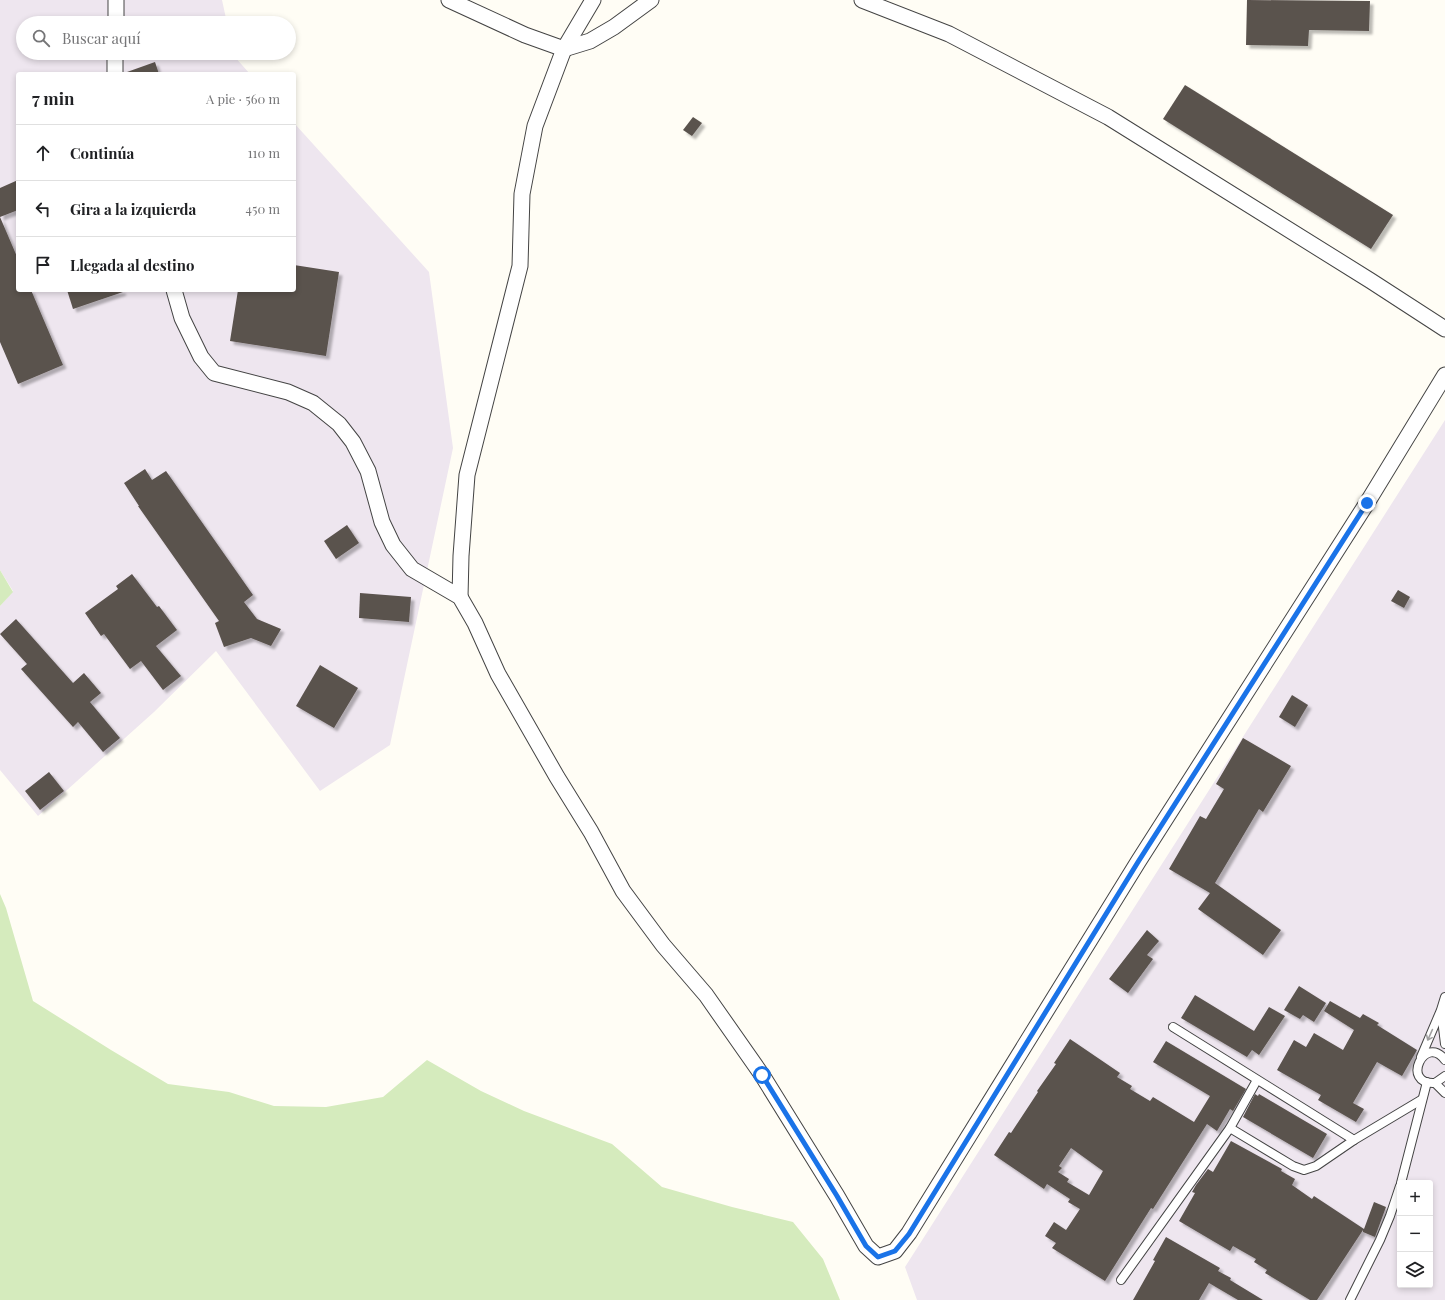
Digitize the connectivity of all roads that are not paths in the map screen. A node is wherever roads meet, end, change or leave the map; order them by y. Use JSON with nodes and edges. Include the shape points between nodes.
{"nodes":[{"id":1,"x":116,"y":0,"type":"edge"},
{"id":2,"x":449,"y":0,"type":"edge"},
{"id":3,"x":593,"y":0,"type":"edge"},
{"id":4,"x":651,"y":0,"type":"edge"},
{"id":5,"x":862,"y":0,"type":"edge"},
{"id":6,"x":116,"y":16,"type":"edge"},
{"id":7,"x":564,"y":49,"type":"junction"},
{"id":8,"x":115,"y":60,"type":"edge"},
{"id":9,"x":115,"y":72,"type":"edge"},
{"id":10,"x":175,"y":292,"type":"edge"},
{"id":11,"x":1445,"y":330,"type":"edge"},
{"id":12,"x":1445,"y":375,"type":"edge"},
{"id":13,"x":460,"y":597,"type":"junction"},
{"id":14,"x":1445,"y":998,"type":"edge"},
{"id":15,"x":1441,"y":1010,"type":"junction"},
{"id":16,"x":1172,"y":1027,"type":"dead end"},
{"id":17,"x":1445,"y":1044,"type":"edge"},
{"id":18,"x":1419,"y":1060,"type":"junction"},
{"id":19,"x":1445,"y":1060,"type":"edge"},
{"id":20,"x":1445,"y":1076,"type":"edge"},
{"id":21,"x":1257,"y":1080,"type":"junction"},
{"id":22,"x":1431,"y":1082,"type":"junction"},
{"id":23,"x":1445,"y":1093,"type":"edge"},
{"id":24,"x":1421,"y":1100,"type":"junction"},
{"id":25,"x":1230,"y":1128,"type":"junction"},
{"id":26,"x":1354,"y":1140,"type":"junction"},
{"id":27,"x":1402,"y":1180,"type":"edge"},
{"id":28,"x":1397,"y":1195,"type":"edge"},
{"id":29,"x":1121,"y":1280,"type":"dead end"},
{"id":30,"x":1350,"y":1300,"type":"edge"}],
"edges":[{"from":1,"to":6,"type":"street"},
{"from":2,"to":7,"type":"street","via":[[525,35]]},
{"from":3,"to":7,"type":"street"},
{"from":4,"to":7,"type":"street","via":[[608,31],[590,41]]},
{"from":5,"to":11,"type":"street","via":[[949,34],[1108,117]]},
{"from":7,"to":13,"type":"street","via":[[535,126],[522,194],[520,266],[467,475]]},
{"from":8,"to":9,"type":"street"},
{"from":10,"to":13,"type":"street","via":[[182,318],[201,357],[214,373],[288,392],[313,403],[338,424],[353,442],[368,471],[382,522],[393,545],[412,569]]},
{"from":12,"to":13,"type":"street","via":[[1367,503],[1138,862],[909,1234],[895,1251],[878,1257],[866,1246],[758,1069],[706,995],[663,945],[623,891],[498,674]]},
{"from":14,"to":15,"type":"lane"},
{"from":15,"to":17,"type":"lane"},
{"from":15,"to":18,"type":"lane","one_way":true},
{"from":16,"to":21,"type":"lane"},
{"from":18,"to":19,"type":"lane","via":[[1431,1052]]},
{"from":18,"to":22,"type":"lane","via":[[1418,1073],[1423,1080]]},
{"from":20,"to":22,"type":"lane"},
{"from":21,"to":25,"type":"lane"},
{"from":21,"to":26,"type":"lane"},
{"from":22,"to":23,"type":"lane"},
{"from":22,"to":24,"type":"lane"},
{"from":24,"to":26,"type":"lane"},
{"from":24,"to":27,"type":"lane"},
{"from":25,"to":26,"type":"lane","via":[[1304,1170],[1316,1166]]},
{"from":25,"to":29,"type":"lane"},
{"from":28,"to":30,"type":"lane","via":[[1382,1234]]}]}
